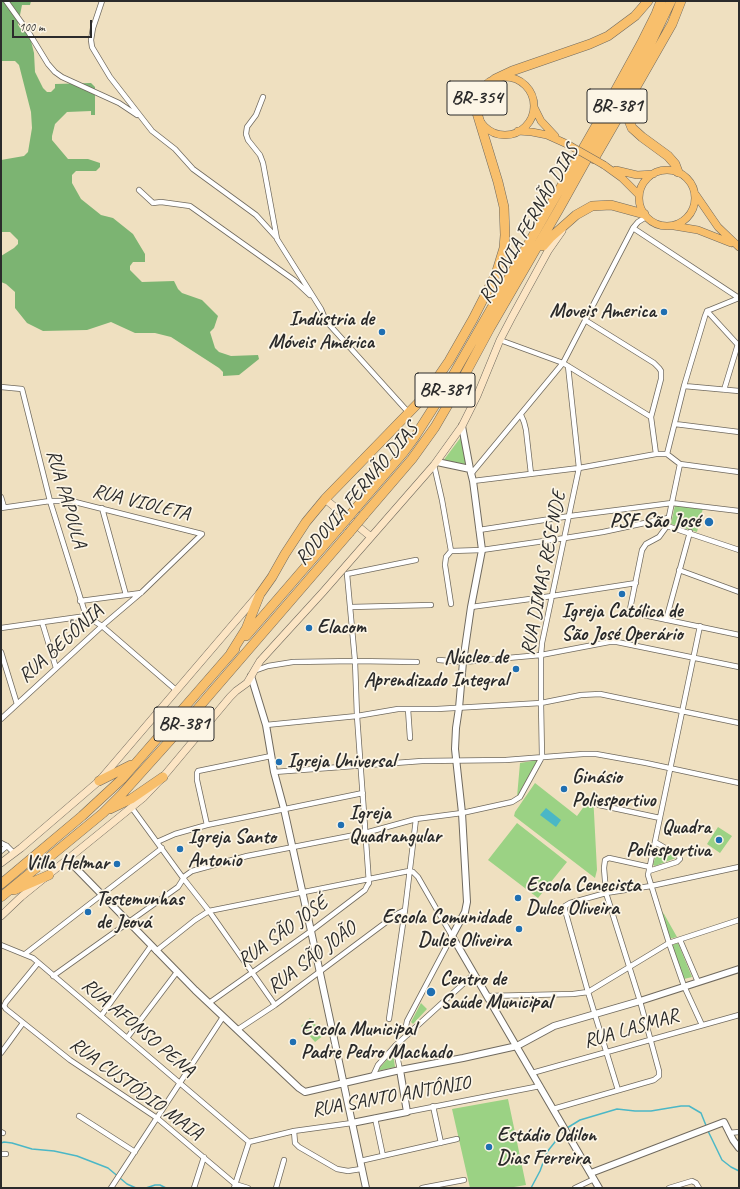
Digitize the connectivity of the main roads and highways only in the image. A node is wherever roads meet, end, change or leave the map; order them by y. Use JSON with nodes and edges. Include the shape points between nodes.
{"nodes":[{"id":1,"x":648,"y":1,"type":"edge"},
{"id":2,"x":661,"y":1,"type":"edge"},
{"id":3,"x":671,"y":1,"type":"edge"},
{"id":4,"x":681,"y":1,"type":"edge"},
{"id":5,"x":495,"y":79,"type":"junction"},
{"id":6,"x":628,"y":101,"type":"junction"},
{"id":7,"x":534,"y":106,"type":"junction"},
{"id":8,"x":477,"y":113,"type":"junction"},
{"id":9,"x":518,"y":131,"type":"junction"},
{"id":10,"x":560,"y":140,"type":"junction"},
{"id":11,"x":607,"y":167,"type":"junction"},
{"id":12,"x":678,"y":172,"type":"junction"},
{"id":13,"x":653,"y":174,"type":"junction"},
{"id":14,"x":695,"y":193,"type":"junction"},
{"id":15,"x":639,"y":195,"type":"junction"},
{"id":16,"x":559,"y":209,"type":"junction"},
{"id":17,"x":645,"y":216,"type":"junction"},
{"id":18,"x":567,"y":222,"type":"junction"},
{"id":19,"x":674,"y":226,"type":"junction"},
{"id":20,"x":739,"y":247,"type":"edge"},
{"id":21,"x":523,"y":264,"type":"junction"},
{"id":22,"x":473,"y":319,"type":"junction"},
{"id":23,"x":325,"y":499,"type":"junction"},
{"id":24,"x":371,"y":537,"type":"junction"},
{"id":25,"x":260,"y":594,"type":"junction"},
{"id":26,"x":231,"y":653,"type":"junction"},
{"id":27,"x":140,"y":760,"type":"junction"},
{"id":28,"x":163,"y":778,"type":"junction"},
{"id":29,"x":99,"y":781,"type":"junction"},
{"id":30,"x":104,"y":812,"type":"junction"},
{"id":31,"x":1,"y":863,"type":"edge"},
{"id":32,"x":49,"y":875,"type":"junction"},
{"id":33,"x":1,"y":884,"type":"edge"},
{"id":34,"x":2,"y":896,"type":"edge"},
{"id":35,"x":1,"y":916,"type":"edge"}],
"edges":[{"from":1,"to":5,"type":"highway","via":[[635,16],[608,36]]},
{"from":2,"to":21,"type":"highway","name":"RODOVIA FERNÃO DIAS","number":"BR-381","via":[[629,67]]},
{"from":3,"to":16,"type":"highway","name":"RODOVIA FERNÃO DIAS","number":"BR-381","via":[[647,51]]},
{"from":4,"to":6,"type":"highway","via":[[672,24]]},
{"from":5,"to":7,"type":"main road","number":"BR-354","via":[[513,79],[521,83],[528,89]]},
{"from":5,"to":8,"type":"main road","number":"BR-354","via":[[485,86],[478,96]]},
{"from":6,"to":12,"type":"highway","via":[[628,118],[632,128],[668,156]]},
{"from":6,"to":16,"type":"highway","via":[[588,169]]},
{"from":7,"to":9,"type":"main road","number":"BR-354","via":[[529,122]]},
{"from":7,"to":10,"type":"main road","number":"BR-354","via":[[544,126]]},
{"from":8,"to":9,"type":"main road","number":"BR-354","via":[[487,129],[495,133],[505,135]]},
{"from":8,"to":22,"type":"highway","via":[[502,195],[505,235],[496,274]]},
{"from":9,"to":10,"type":"main road","number":"BR-354"},
{"from":10,"to":11,"type":"main road","number":"BR-354","bridge":true},
{"from":11,"to":13,"type":"main road","number":"BR-354","via":[[628,174]]},
{"from":11,"to":15,"type":"main road","number":"BR-354"},
{"from":12,"to":13,"type":"main road","number":"BR-354","via":[[665,170]]},
{"from":12,"to":14,"type":"main road","via":[[688,179]]},
{"from":13,"to":15,"type":"main road","via":[[641,187]]},
{"from":14,"to":19,"type":"main road","via":[[693,210],[688,217]]},
{"from":14,"to":20,"type":"main road","via":[[718,227]]},
{"from":15,"to":17,"type":"main road"},
{"from":16,"to":21,"type":"highway","name":"RODOVIA FERNÃO DIAS","number":"BR-381"},
{"from":17,"to":18,"type":"highway","via":[[622,207],[602,205],[585,209]]},
{"from":17,"to":19,"type":"main road","via":[[659,225]]},
{"from":18,"to":21,"type":"highway"},
{"from":18,"to":24,"type":"main road","via":[[548,251],[500,340],[462,426],[436,464]]},
{"from":19,"to":20,"type":"main road","via":[[711,234]]},
{"from":21,"to":22,"type":"highway","via":[[497,287]]},
{"from":21,"to":26,"type":"highway","name":"RODOVIA FERNÃO DIAS","number":"BR-381","bridge":true,"via":[[414,438]]},
{"from":21,"to":30,"type":"highway","name":"RODOVIA FERNÃO DIAS","number":"BR-381","bridge":true,"via":[[456,391],[412,459],[144,770]]},
{"from":22,"to":23,"type":"highway","via":[[440,375],[409,413]]},
{"from":23,"to":24,"type":"main road"},
{"from":23,"to":25,"type":"highway","via":[[284,554]]},
{"from":24,"to":28,"type":"main road","via":[[253,671],[246,686],[230,697]]},
{"from":25,"to":26,"type":"highway","via":[[246,629]]},
{"from":25,"to":29,"type":"main road"},
{"from":26,"to":27,"type":"highway","name":"RODOVIA FERNÃO DIAS","number":"BR-381"},
{"from":27,"to":29,"type":"highway"},
{"from":27,"to":33,"type":"highway","name":"RODOVIA FERNÃO DIAS","number":"BR-381","via":[[97,803]]},
{"from":28,"to":30,"type":"highway","via":[[131,799]]},
{"from":28,"to":32,"type":"main road","via":[[132,808]]},
{"from":29,"to":31,"type":"main road"},
{"from":30,"to":34,"type":"highway","name":"RODOVIA FERNÃO DIAS","number":"BR-381"},
{"from":32,"to":34,"type":"highway"},
{"from":32,"to":35,"type":"main road"}]}
